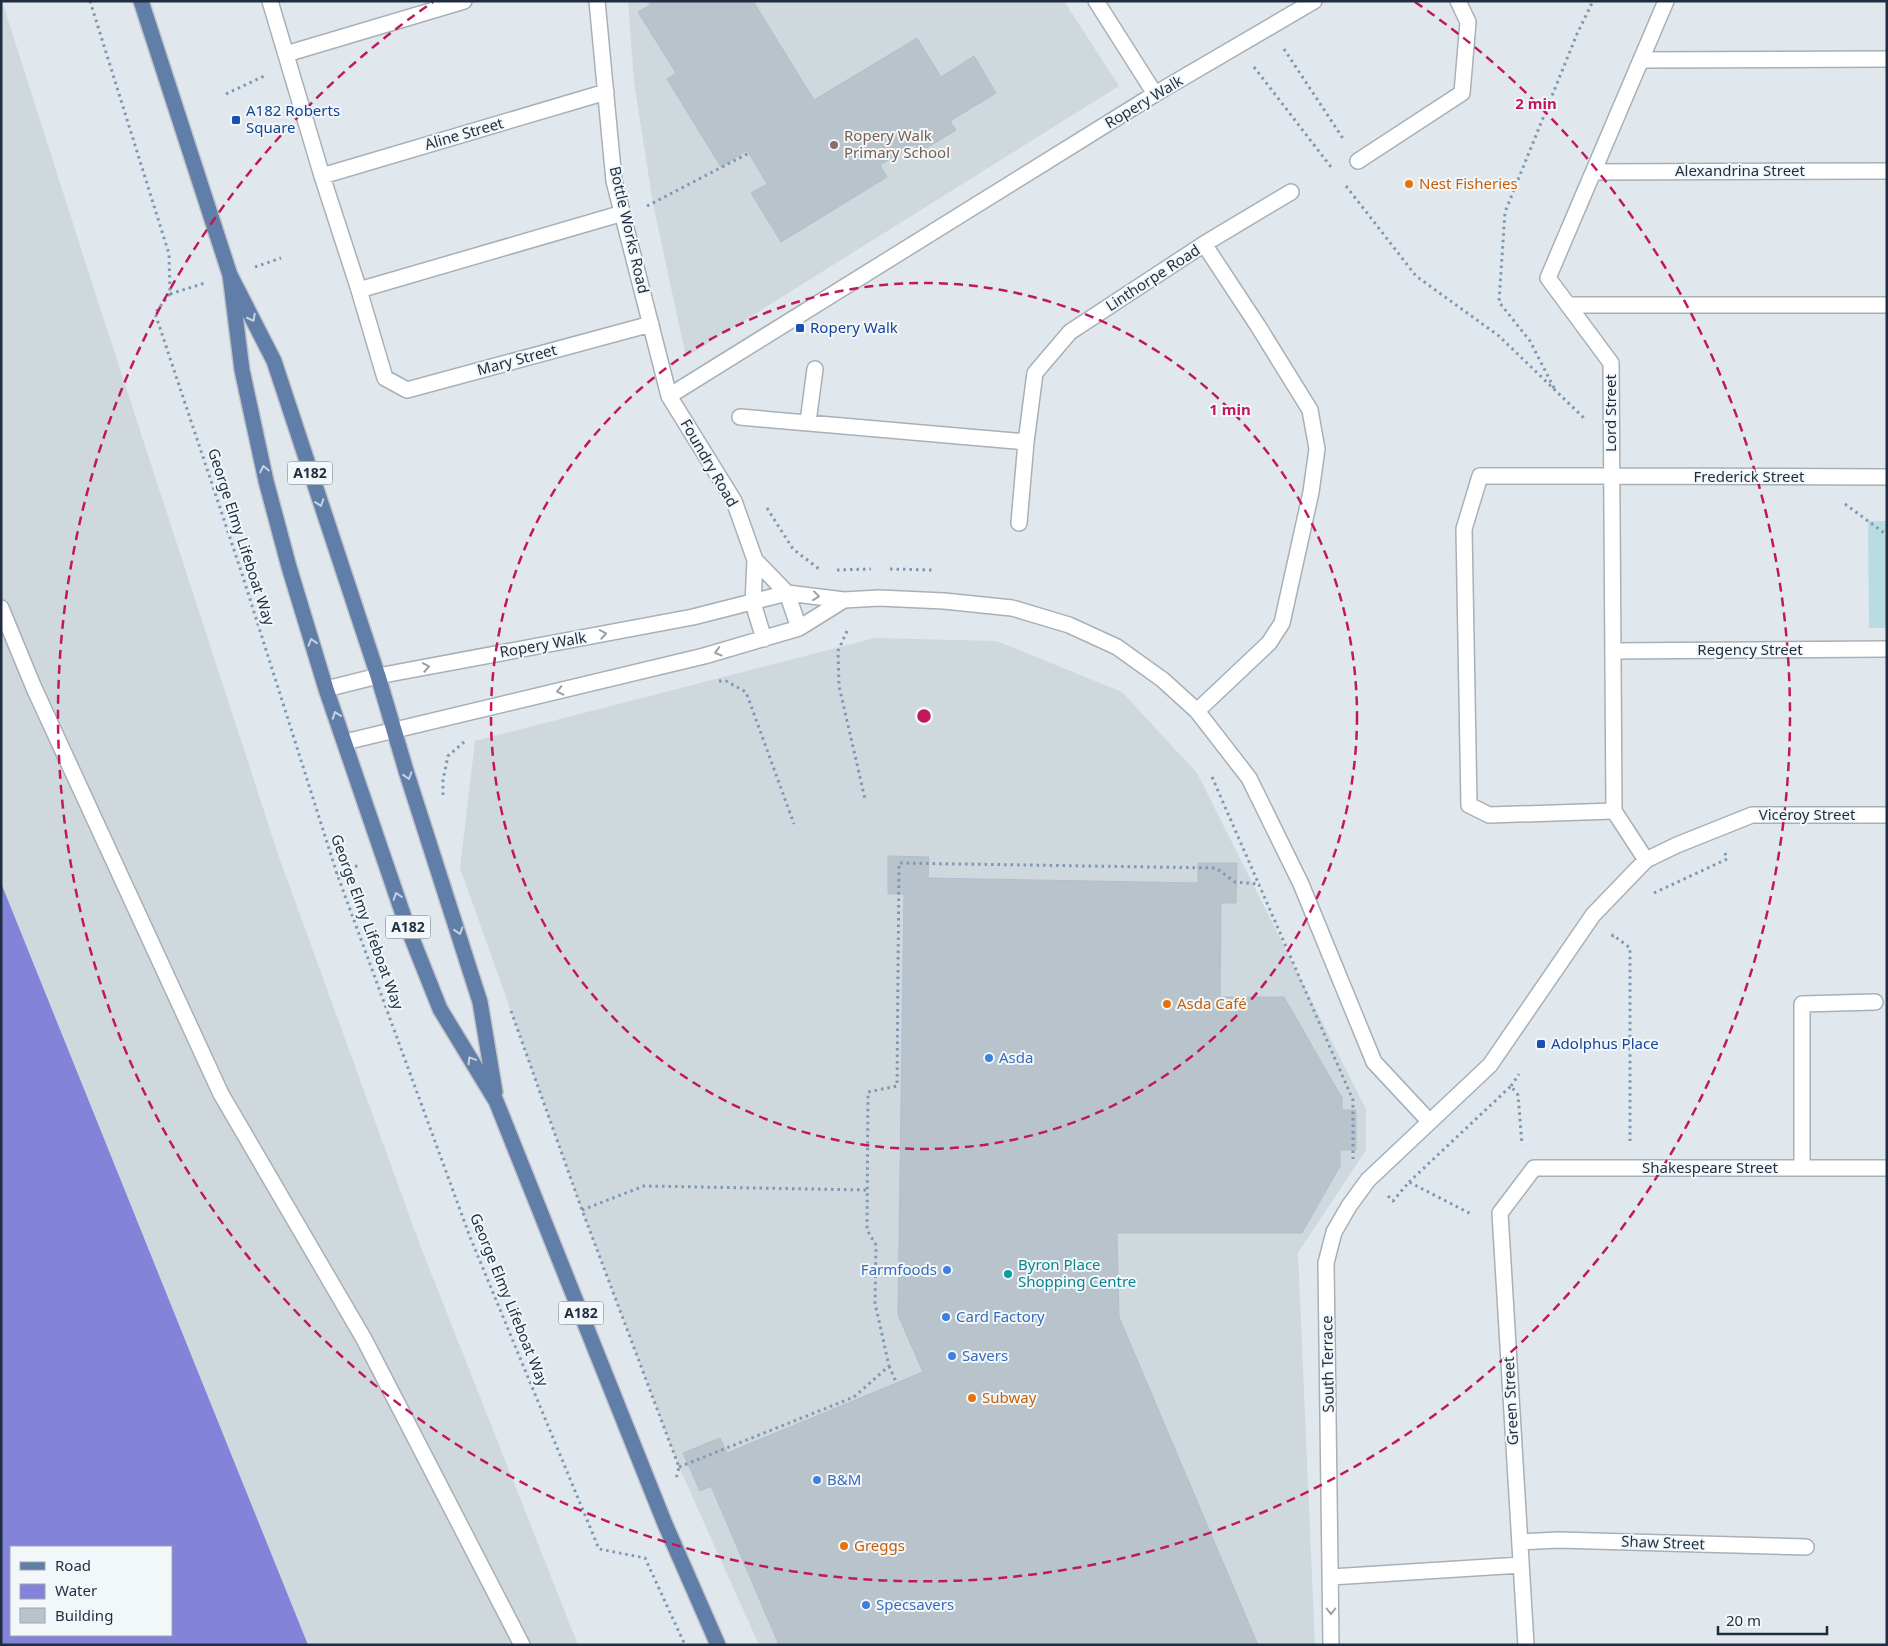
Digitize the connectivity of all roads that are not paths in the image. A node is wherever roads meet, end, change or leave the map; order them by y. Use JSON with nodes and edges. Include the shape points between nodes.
{"nodes":[{"id":1,"x":141,"y":1,"type":"edge"},
{"id":2,"x":270,"y":1,"type":"edge"},
{"id":3,"x":464,"y":1,"type":"edge"},
{"id":4,"x":597,"y":1,"type":"edge"},
{"id":5,"x":1096,"y":1,"type":"edge"},
{"id":6,"x":1314,"y":1,"type":"edge"},
{"id":7,"x":1458,"y":1,"type":"edge"},
{"id":8,"x":1666,"y":1,"type":"edge"},
{"id":9,"x":288,"y":59,"type":"junction"},
{"id":10,"x":1887,"y":59,"type":"edge"},
{"id":11,"x":1641,"y":60,"type":"junction"},
{"id":12,"x":606,"y":92,"type":"junction"},
{"id":13,"x":1155,"y":94,"type":"junction"},
{"id":14,"x":1358,"y":161,"type":"road end"},
{"id":15,"x":1887,"y":170,"type":"edge"},
{"id":16,"x":1594,"y":172,"type":"junction"},
{"id":17,"x":322,"y":176,"type":"junction"},
{"id":18,"x":1291,"y":192,"type":"dead end"},
{"id":19,"x":623,"y":213,"type":"junction"},
{"id":20,"x":1204,"y":244,"type":"junction"},
{"id":21,"x":230,"y":275,"type":"junction"},
{"id":22,"x":359,"y":290,"type":"junction"},
{"id":23,"x":1568,"y":305,"type":"junction"},
{"id":24,"x":1887,"y":305,"type":"edge"},
{"id":25,"x":651,"y":324,"type":"junction"},
{"id":26,"x":815,"y":369,"type":"dead end"},
{"id":27,"x":669,"y":396,"type":"junction"},
{"id":28,"x":740,"y":417,"type":"dead end"},
{"id":29,"x":808,"y":422,"type":"junction"},
{"id":30,"x":1026,"y":442,"type":"junction"},
{"id":31,"x":1612,"y":476,"type":"junction"},
{"id":32,"x":1887,"y":477,"type":"edge"},
{"id":33,"x":1019,"y":524,"type":"dead end"},
{"id":34,"x":755,"y":560,"type":"junction"},
{"id":35,"x":787,"y":593,"type":"junction"},
{"id":36,"x":844,"y":600,"type":"junction"},
{"id":37,"x":752,"y":603,"type":"junction"},
{"id":38,"x":1,"y":608,"type":"edge"},
{"id":39,"x":800,"y":628,"type":"junction"},
{"id":40,"x":764,"y":638,"type":"junction"},
{"id":41,"x":1887,"y":649,"type":"edge"},
{"id":42,"x":1613,"y":651,"type":"junction"},
{"id":43,"x":378,"y":676,"type":"junction"},
{"id":44,"x":326,"y":689,"type":"junction"},
{"id":45,"x":1197,"y":712,"type":"junction"},
{"id":46,"x":395,"y":730,"type":"junction"},
{"id":47,"x":345,"y":742,"type":"junction"},
{"id":48,"x":1614,"y":811,"type":"junction"},
{"id":49,"x":1887,"y":815,"type":"edge"},
{"id":50,"x":1646,"y":860,"type":"junction"},
{"id":51,"x":1875,"y":1002,"type":"dead end"},
{"id":52,"x":496,"y":1101,"type":"junction"},
{"id":53,"x":1430,"y":1121,"type":"junction"},
{"id":54,"x":1802,"y":1168,"type":"junction"},
{"id":55,"x":1887,"y":1168,"type":"edge"},
{"id":56,"x":1532,"y":1171,"type":"joint"},
{"id":57,"x":1520,"y":1542,"type":"junction"},
{"id":58,"x":1806,"y":1547,"type":"dead end"},
{"id":59,"x":1521,"y":1565,"type":"junction"},
{"id":60,"x":1331,"y":1578,"type":"junction"},
{"id":61,"x":522,"y":1645,"type":"edge"},
{"id":62,"x":718,"y":1645,"type":"edge"},
{"id":63,"x":1331,"y":1645,"type":"edge"},
{"id":64,"x":1526,"y":1645,"type":"edge"}],
"edges":[{"from":1,"to":21,"type":"main road","number":"A182"},
{"from":2,"to":9,"type":"street"},
{"from":3,"to":9,"type":"street"},
{"from":4,"to":12,"type":"street","name":"Bottle Works Road"},
{"from":5,"to":13,"type":"street"},
{"from":6,"to":13,"type":"street","name":"Ropery Walk"},
{"from":7,"to":14,"type":"street","via":[[1468,22],[1462,93]]},
{"from":8,"to":11,"type":"street","name":"Lord Street"},
{"from":9,"to":17,"type":"street"},
{"from":10,"to":11,"type":"street"},
{"from":11,"to":16,"type":"street","name":"Lord Street"},
{"from":12,"to":17,"type":"street","name":"Aline Street"},
{"from":12,"to":19,"type":"street","name":"Bottle Works Road","via":[[614,181]]},
{"from":13,"to":27,"type":"street","name":"Ropery Walk"},
{"from":15,"to":16,"type":"street","name":"Alexandrina Street"},
{"from":16,"to":23,"type":"street","name":"Lord Street","via":[[1548,278]]},
{"from":17,"to":22,"type":"street"},
{"from":18,"to":20,"type":"street"},
{"from":19,"to":22,"type":"street"},
{"from":19,"to":25,"type":"street","name":"Bottle Works Road"},
{"from":20,"to":30,"type":"street","name":"Linthorpe Road","via":[[1070,332],[1035,373]]},
{"from":20,"to":45,"type":"street","name":"Linthorpe Road","via":[[1310,410],[1318,449],[1282,624],[1269,643]]},
{"from":21,"to":43,"type":"main road","number":"A182","one_way":true,"via":[[274,361]]},
{"from":44,"to":21,"type":"main road","number":"A182","one_way":true,"via":[[266,481],[242,370]]},
{"from":22,"to":25,"type":"street","name":"Mary Street","via":[[385,378],[408,390]]},
{"from":23,"to":24,"type":"street"},
{"from":23,"to":31,"type":"street","name":"Lord Street","via":[[1611,363]]},
{"from":25,"to":27,"type":"street","name":"Bottle Works Road"},
{"from":26,"to":29,"type":"street"},
{"from":27,"to":34,"type":"street","name":"Foundry Road","via":[[734,501]]},
{"from":28,"to":29,"type":"street"},
{"from":29,"to":30,"type":"street"},
{"from":30,"to":33,"type":"street","name":"Linthorpe Road"},
{"from":31,"to":32,"type":"street","name":"Frederick Street"},
{"from":31,"to":42,"type":"street","name":"Lord Street"},
{"from":31,"to":48,"type":"street","name":"Frederick Street","via":[[1480,476],[1464,529],[1469,805],[1489,814]]},
{"from":34,"to":35,"type":"street","name":"Foundry Road"},
{"from":34,"to":37,"type":"street","name":"Foundry Road"},
{"from":35,"to":36,"type":"street","one_way":true},
{"from":35,"to":37,"type":"street","name":"Ropery Walk"},
{"from":35,"to":39,"type":"street"},
{"from":36,"to":39,"type":"street"},
{"from":36,"to":45,"type":"street","via":[[879,598],[1012,608],[1069,625],[1117,647],[1163,680]]},
{"from":37,"to":40,"type":"street"},
{"from":43,"to":37,"type":"street","name":"Ropery Walk","one_way":true,"via":[[693,618]]},
{"from":38,"to":61,"type":"street","via":[[34,688],[221,1094],[364,1339]]},
{"from":39,"to":40,"type":"street"},
{"from":40,"to":46,"type":"street","one_way":true,"via":[[704,656]]},
{"from":41,"to":42,"type":"street","name":"Regency Street"},
{"from":42,"to":48,"type":"street","name":"Lord Street"},
{"from":43,"to":44,"type":"street","name":"Ropery Walk"},
{"from":43,"to":46,"type":"main road"},
{"from":47,"to":44,"type":"main road","one_way":true},
{"from":45,"to":53,"type":"street","via":[[1249,778],[1302,884],[1374,1062]]},
{"from":46,"to":47,"type":"street"},
{"from":46,"to":52,"type":"main road","one_way":true,"via":[[480,1002]]},
{"from":52,"to":47,"type":"main road","number":"A182","one_way":true,"via":[[440,1009],[407,926]]},
{"from":48,"to":50,"type":"street"},
{"from":49,"to":50,"type":"street","name":"Viceroy Street","via":[[1752,814]]},
{"from":50,"to":53,"type":"street","name":"South Terrace","via":[[1593,915],[1490,1065]]},
{"from":51,"to":54,"type":"street","via":[[1802,1004]]},
{"from":52,"to":62,"type":"main road","number":"A182","via":[[665,1524]]},
{"from":53,"to":60,"type":"street","name":"South Terrace","via":[[1368,1180],[1334,1232],[1326,1263]]},
{"from":54,"to":55,"type":"street","name":"Shakespeare Street"},
{"from":54,"to":56,"type":"street","name":"Shakespeare Street"},
{"from":56,"to":57,"type":"street","name":"Green Street","via":[[1500,1213]]},
{"from":57,"to":58,"type":"street","name":"Shaw Street","via":[[1558,1540]]},
{"from":57,"to":59,"type":"street","name":"Green Street"},
{"from":59,"to":60,"type":"street"},
{"from":59,"to":64,"type":"street","name":"Green Street"},
{"from":60,"to":63,"type":"street","name":"South Terrace","one_way":true}]}
